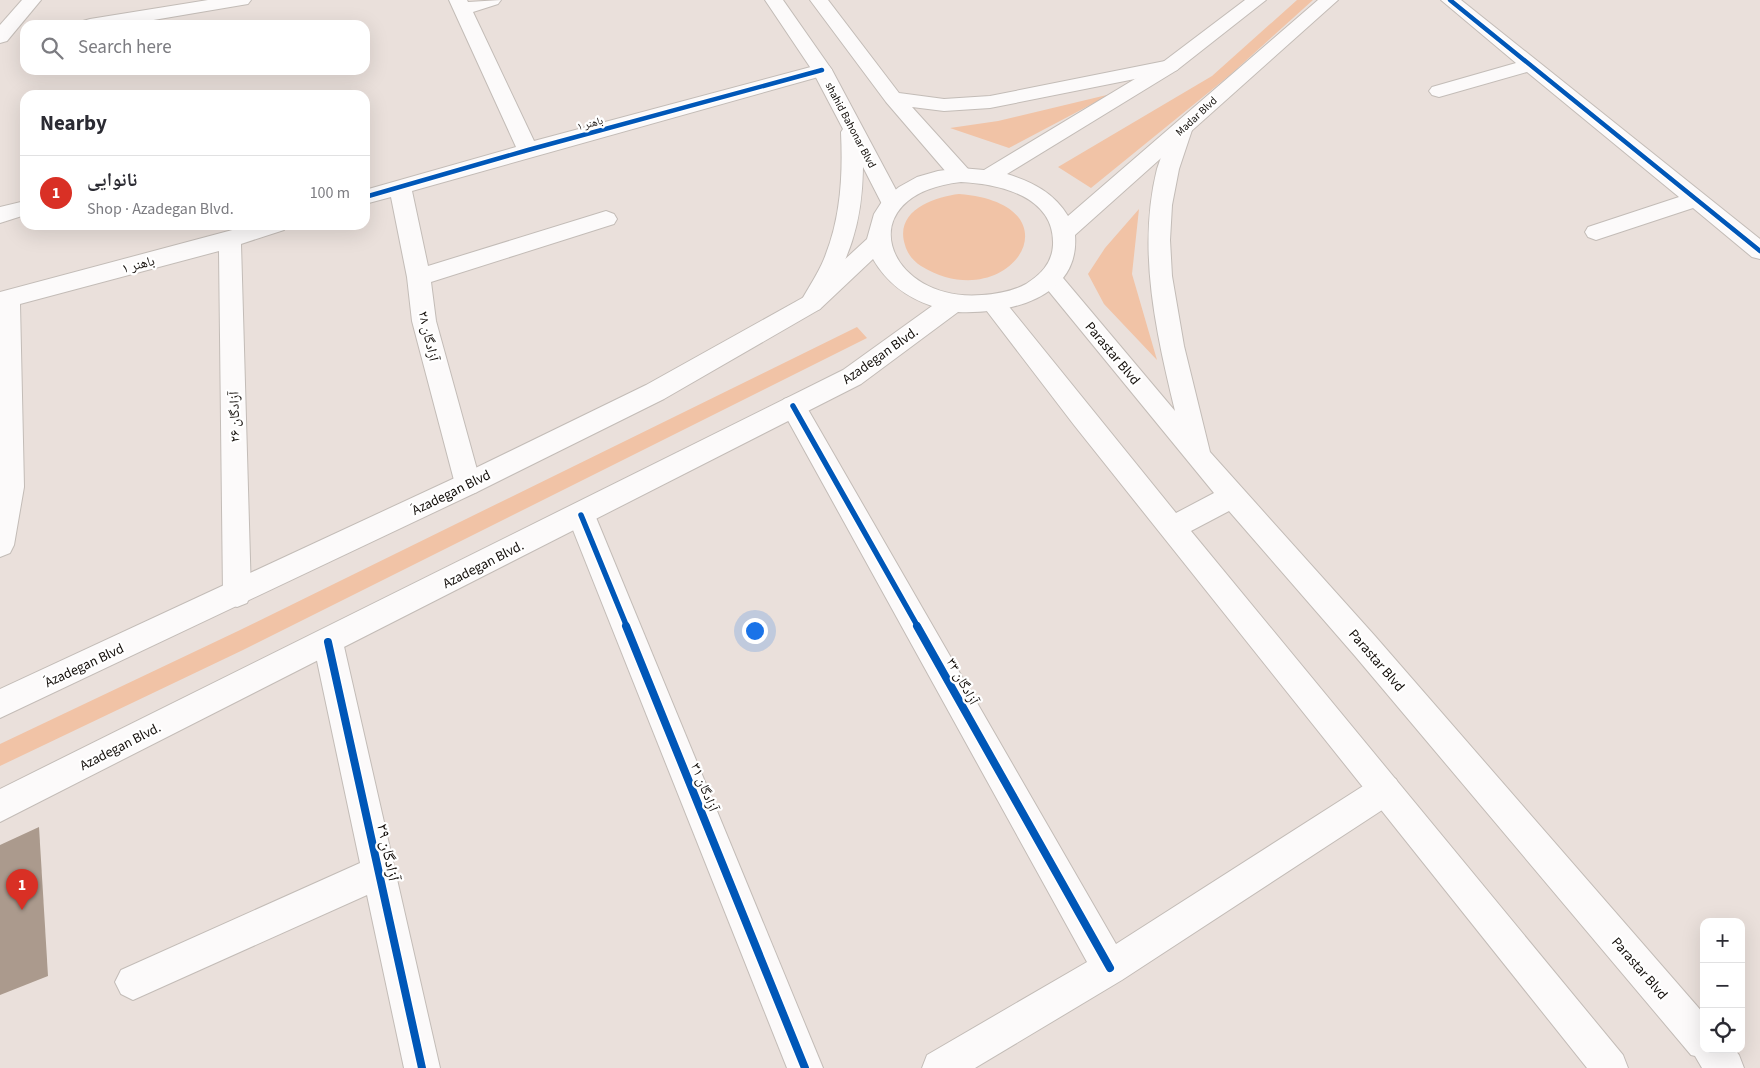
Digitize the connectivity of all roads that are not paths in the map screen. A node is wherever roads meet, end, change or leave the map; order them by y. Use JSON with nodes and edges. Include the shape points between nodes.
{"nodes":[{"id":1,"x":32,"y":0,"type":"edge"},
{"id":2,"x":242,"y":0,"type":"edge"},
{"id":3,"x":492,"y":0,"type":"edge"},
{"id":4,"x":774,"y":0,"type":"edge"},
{"id":5,"x":819,"y":0,"type":"edge"},
{"id":6,"x":1257,"y":0,"type":"edge"},
{"id":7,"x":1329,"y":0,"type":"edge"},
{"id":8,"x":1450,"y":0,"type":"edge"},
{"id":9,"x":460,"y":4,"type":"edge"},
{"id":10,"x":120,"y":20,"type":"edge"},
{"id":11,"x":20,"y":37,"type":"edge"},
{"id":12,"x":0,"y":39,"type":"edge"},
{"id":13,"x":1530,"y":65,"type":"junction"},
{"id":14,"x":1170,"y":66,"type":"junction"},
{"id":15,"x":822,"y":70,"type":"junction"},
{"id":16,"x":1439,"y":91,"type":"dead end"},
{"id":17,"x":893,"y":98,"type":"junction"},
{"id":18,"x":850,"y":121,"type":"junction"},
{"id":19,"x":1182,"y":130,"type":"junction"},
{"id":20,"x":528,"y":150,"type":"junction"},
{"id":21,"x":961,"y":175,"type":"junction"},
{"id":22,"x":989,"y":176,"type":"junction"},
{"id":23,"x":400,"y":186,"type":"junction"},
{"id":24,"x":370,"y":195,"type":"edge"},
{"id":25,"x":1696,"y":199,"type":"junction"},
{"id":26,"x":892,"y":203,"type":"junction"},
{"id":27,"x":20,"y":209,"type":"edge"},
{"id":28,"x":0,"y":215,"type":"edge"},
{"id":29,"x":606,"y":219,"type":"dead end"},
{"id":30,"x":261,"y":230,"type":"edge"},
{"id":31,"x":1064,"y":232,"type":"junction"},
{"id":32,"x":1596,"y":232,"type":"dead end"},
{"id":33,"x":230,"y":240,"type":"junction"},
{"id":34,"x":878,"y":242,"type":"junction"},
{"id":35,"x":1760,"y":251,"type":"edge"},
{"id":36,"x":419,"y":277,"type":"junction"},
{"id":37,"x":1050,"y":278,"type":"junction"},
{"id":38,"x":4,"y":300,"type":"edge"},
{"id":39,"x":812,"y":303,"type":"junction"},
{"id":40,"x":953,"y":303,"type":"junction"},
{"id":41,"x":994,"y":304,"type":"junction"},
{"id":42,"x":793,"y":406,"type":"junction"},
{"id":43,"x":1200,"y":457,"type":"junction"},
{"id":44,"x":468,"y":484,"type":"junction"},
{"id":45,"x":1234,"y":495,"type":"junction"},
{"id":46,"x":581,"y":515,"type":"junction"},
{"id":47,"x":1172,"y":528,"type":"junction"},
{"id":48,"x":0,"y":546,"type":"edge"},
{"id":49,"x":237,"y":594,"type":"junction"},
{"id":50,"x":328,"y":642,"type":"junction"},
{"id":51,"x":0,"y":704,"type":"edge"},
{"id":52,"x":1385,"y":790,"type":"junction"},
{"id":53,"x":0,"y":806,"type":"edge"},
{"id":54,"x":379,"y":872,"type":"junction"},
{"id":55,"x":1110,"y":968,"type":"junction"},
{"id":56,"x":133,"y":982,"type":"dead end"},
{"id":57,"x":1700,"y":1037,"type":"edge"},
{"id":58,"x":1713,"y":1053,"type":"edge"},
{"id":59,"x":422,"y":1068,"type":"edge"},
{"id":60,"x":805,"y":1068,"type":"edge"},
{"id":61,"x":940,"y":1068,"type":"edge"},
{"id":62,"x":1610,"y":1068,"type":"edge"},
{"id":63,"x":1726,"y":1068,"type":"edge"}],
"edges":[{"from":1,"to":12,"type":"main road"},
{"from":2,"to":10,"type":"main road"},
{"from":3,"to":9,"type":"main road"},
{"from":4,"to":15,"type":"main road","name":"shahid Bahonar Blvd"},
{"from":5,"to":17,"type":"main road"},
{"from":6,"to":14,"type":"main road"},
{"from":7,"to":19,"type":"main road","name":"Madar Blvd","via":[[1224,89]]},
{"from":8,"to":13,"type":"main road"},
{"from":9,"to":20,"type":"main road"},
{"from":11,"to":12,"type":"main road"},
{"from":13,"to":16,"type":"main road"},
{"from":13,"to":25,"type":"main road"},
{"from":14,"to":17,"type":"main road","via":[[990,102],[944,105]]},
{"from":14,"to":22,"type":"main road"},
{"from":15,"to":18,"type":"main road","name":"shahid Bahonar Blvd"},
{"from":15,"to":20,"type":"main road","name":"باهنر ۱"},
{"from":17,"to":21,"type":"main road"},
{"from":18,"to":26,"type":"main road","name":"shahid Bahonar Blvd"},
{"from":18,"to":39,"type":"main road","via":[[852,193],[836,258]]},
{"from":19,"to":31,"type":"main road","name":"Madar Blvd"},
{"from":19,"to":43,"type":"main road","via":[[1168,169],[1162,200],[1159,257],[1163,305]]},
{"from":20,"to":23,"type":"main road","name":"باهنر ۱"},
{"from":21,"to":22,"type":"main road"},
{"from":21,"to":26,"type":"main road","via":[[934,179],[910,189]]},
{"from":22,"to":31,"type":"main road","via":[[1016,183],[1038,196],[1055,212]]},
{"from":23,"to":24,"type":"main road","name":"باهنر ۱"},
{"from":23,"to":36,"type":"main road","name":"آزادگان ۲۸"},
{"from":25,"to":32,"type":"main road"},
{"from":25,"to":35,"type":"main road"},
{"from":26,"to":34,"type":"main road","via":[[880,221]]},
{"from":27,"to":28,"type":"main road"},
{"from":29,"to":36,"type":"main road"},
{"from":30,"to":33,"type":"main road","name":"باهنر ۱"},
{"from":31,"to":37,"type":"main road","via":[[1065,248],[1060,264]]},
{"from":33,"to":38,"type":"main road","name":"باهنر ۱"},
{"from":33,"to":49,"type":"main road","name":"آزادگان ۲۶"},
{"from":34,"to":39,"type":"main road","name":"َAzadegan Blvd"},
{"from":34,"to":40,"type":"main road","via":[[885,262],[901,280],[924,294]]},
{"from":36,"to":44,"type":"main road","name":"آزادگان ۲۸","via":[[424,321]]},
{"from":37,"to":41,"type":"main road","via":[[1034,290]]},
{"from":37,"to":43,"type":"main road","name":"Parastar Blvd"},
{"from":38,"to":48,"type":"main road","via":[[11,487]]},
{"from":39,"to":44,"type":"main road","name":"َAzadegan Blvd","via":[[655,392]]},
{"from":40,"to":41,"type":"main road"},
{"from":40,"to":42,"type":"main road","name":"Azadegan Blvd.","via":[[852,377]]},
{"from":41,"to":47,"type":"main road"},
{"from":42,"to":46,"type":"main road","name":"Azadegan Blvd."},
{"from":42,"to":55,"type":"main road","name":"آزادگان ۳۳"},
{"from":43,"to":45,"type":"main road","name":"Parastar Blvd"},
{"from":44,"to":49,"type":"main road","name":"َAzadegan Blvd"},
{"from":45,"to":47,"type":"main road"},
{"from":45,"to":57,"type":"main road","name":"Parastar Blvd"},
{"from":46,"to":50,"type":"main road","name":"Azadegan Blvd."},
{"from":46,"to":60,"type":"main road","name":"آزادگان ۳۱"},
{"from":47,"to":52,"type":"main road"},
{"from":49,"to":51,"type":"main road","name":"َAzadegan Blvd"},
{"from":50,"to":53,"type":"main road","name":"Azadegan Blvd."},
{"from":50,"to":54,"type":"main road","name":"آزادگان ۲۹"},
{"from":52,"to":55,"type":"main road"},
{"from":52,"to":62,"type":"main road"},
{"from":54,"to":56,"type":"main road"},
{"from":54,"to":59,"type":"main road","name":"آزادگان ۲۹"},
{"from":55,"to":61,"type":"main road"},
{"from":58,"to":63,"type":"main road"}]}
